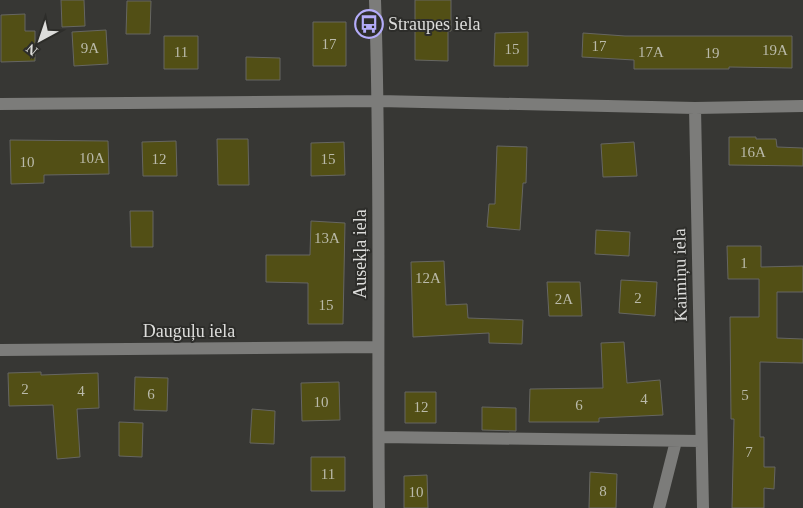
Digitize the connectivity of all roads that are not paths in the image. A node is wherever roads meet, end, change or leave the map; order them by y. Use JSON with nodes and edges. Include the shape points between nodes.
{"nodes":[{"id":1,"x":375,"y":0,"type":"edge"},
{"id":2,"x":379,"y":101,"type":"junction"},
{"id":3,"x":0,"y":104,"type":"edge"},
{"id":4,"x":803,"y":106,"type":"edge"},
{"id":5,"x":694,"y":108,"type":"junction"},
{"id":6,"x":378,"y":348,"type":"junction"},
{"id":7,"x":0,"y":350,"type":"edge"},
{"id":8,"x":378,"y":437,"type":"junction"},
{"id":9,"x":676,"y":441,"type":"junction"},
{"id":10,"x":701,"y":441,"type":"junction"},
{"id":11,"x":379,"y":508,"type":"edge"},
{"id":12,"x":659,"y":508,"type":"edge"},
{"id":13,"x":703,"y":508,"type":"edge"}],
"edges":[{"from":1,"to":2,"type":"street","name":"Ausekļa iela"},
{"from":2,"to":3,"type":"street"},
{"from":2,"to":5,"type":"street"},
{"from":2,"to":6,"type":"street","name":"Ausekļa iela"},
{"from":4,"to":5,"type":"street"},
{"from":5,"to":10,"type":"street","name":"Kaimiņu iela"},
{"from":6,"to":7,"type":"street","name":"Dauguļu iela"},
{"from":6,"to":8,"type":"street","name":"Ausekļa iela"},
{"from":8,"to":9,"type":"street"},
{"from":8,"to":11,"type":"street","name":"Ausekļa iela"},
{"from":9,"to":10,"type":"street"},
{"from":9,"to":12,"type":"street"},
{"from":10,"to":13,"type":"street","name":"Kaimiņu iela"}]}
